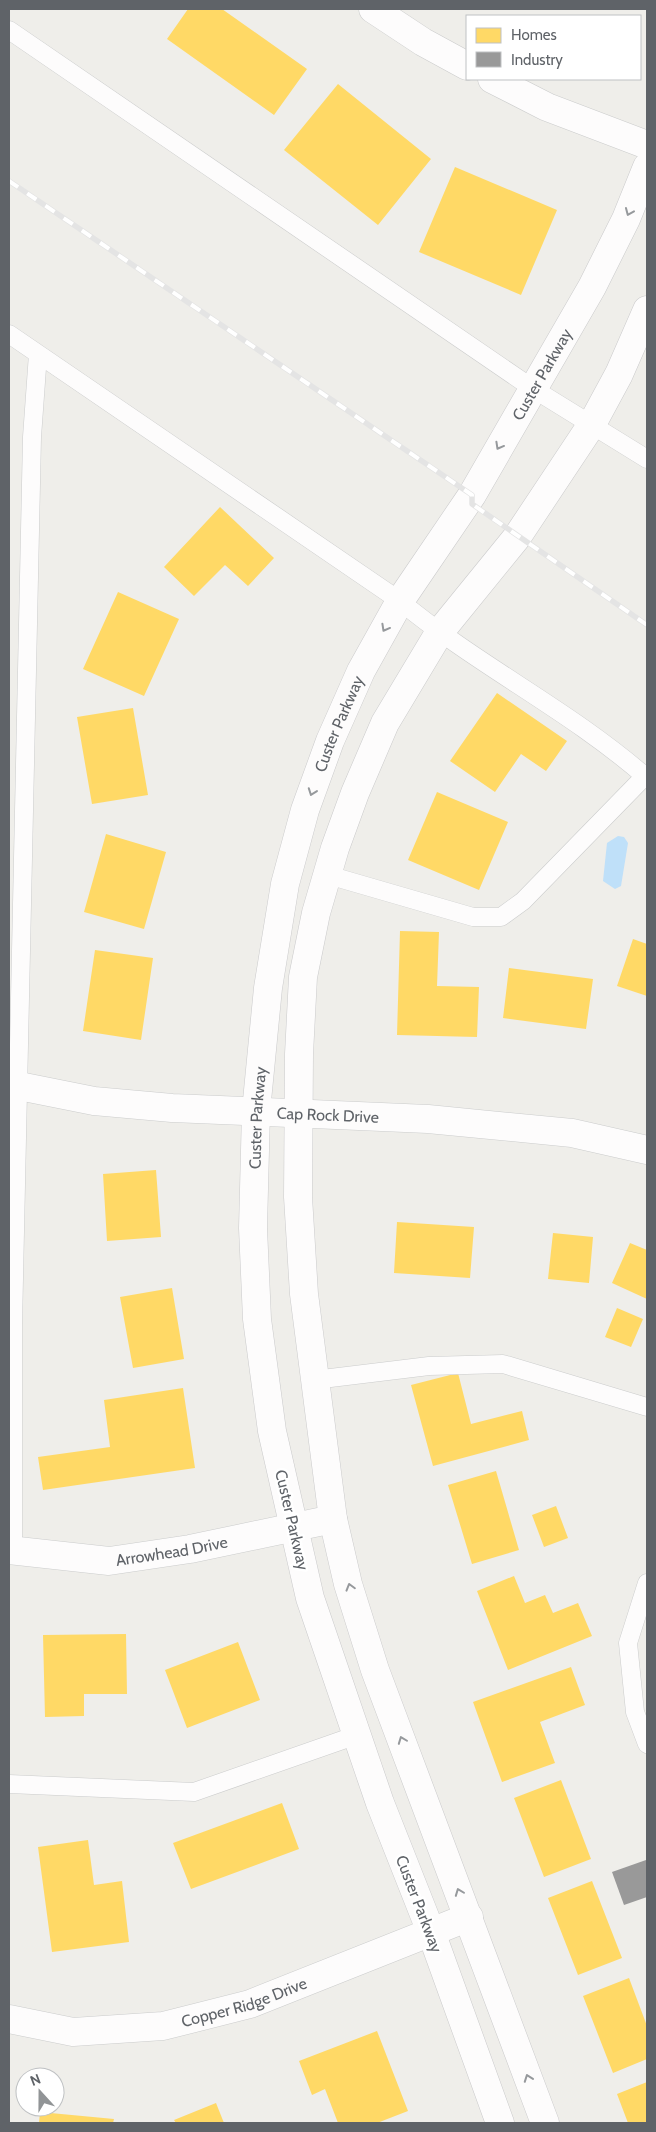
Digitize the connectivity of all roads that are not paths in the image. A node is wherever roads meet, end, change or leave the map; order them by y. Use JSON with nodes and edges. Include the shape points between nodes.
{"nodes":[{"id":1,"x":373,"y":9,"type":"edge"},
{"id":2,"x":9,"y":30,"type":"edge"},
{"id":3,"x":466,"y":65,"type":"edge"},
{"id":4,"x":494,"y":80,"type":"edge"},
{"id":5,"x":647,"y":145,"type":"edge"},
{"id":6,"x":647,"y":167,"type":"edge"},
{"id":7,"x":647,"y":310,"type":"edge"},
{"id":8,"x":9,"y":334,"type":"edge"},
{"id":9,"x":38,"y":354,"type":"junction"},
{"id":10,"x":532,"y":388,"type":"junction"},
{"id":11,"x":592,"y":424,"type":"junction"},
{"id":12,"x":647,"y":459,"type":"edge"},
{"id":13,"x":400,"y":601,"type":"junction"},
{"id":14,"x":439,"y":633,"type":"junction"},
{"id":15,"x":646,"y":777,"type":"edge"},
{"id":16,"x":328,"y":875,"type":"junction"},
{"id":17,"x":14,"y":1085,"type":"edge"},
{"id":18,"x":256,"y":1111,"type":"junction"},
{"id":19,"x":299,"y":1113,"type":"junction"},
{"id":20,"x":647,"y":1150,"type":"edge"},
{"id":21,"x":11,"y":1324,"type":"edge"},
{"id":22,"x":314,"y":1380,"type":"junction"},
{"id":23,"x":647,"y":1407,"type":"edge"},
{"id":24,"x":333,"y":1519,"type":"junction"},
{"id":25,"x":294,"y":1528,"type":"junction"},
{"id":26,"x":11,"y":1550,"type":"edge"},
{"id":27,"x":647,"y":1583,"type":"edge"},
{"id":28,"x":357,"y":1735,"type":"junction"},
{"id":29,"x":647,"y":1744,"type":"edge"},
{"id":30,"x":9,"y":1784,"type":"edge"},
{"id":31,"x":469,"y":1917,"type":"junction"},
{"id":32,"x":431,"y":1932,"type":"junction"},
{"id":33,"x":9,"y":2018,"type":"edge"},
{"id":34,"x":500,"y":2123,"type":"edge"},
{"id":35,"x":545,"y":2123,"type":"edge"}],
"edges":[{"from":1,"to":3,"type":"street"},
{"from":2,"to":10,"type":"lane"},
{"from":4,"to":5,"type":"street","via":[[547,106]]},
{"from":6,"to":10,"type":"street","name":"Custer Parkway","one_way":true,"via":[[626,219],[592,287]]},
{"from":7,"to":11,"type":"street"},
{"from":8,"to":9,"type":"lane"},
{"from":9,"to":13,"type":"lane"},
{"from":9,"to":17,"type":"lane","via":[[32,437]]},
{"from":10,"to":11,"type":"lane"},
{"from":10,"to":13,"type":"street","name":"Custer Parkway","one_way":true,"via":[[472,495]]},
{"from":11,"to":12,"type":"lane"},
{"from":11,"to":14,"type":"street","via":[[517,537]]},
{"from":13,"to":14,"type":"lane"},
{"from":13,"to":18,"type":"street","name":"Custer Parkway","one_way":true,"via":[[361,671],[330,741],[305,810],[285,884],[268,988]]},
{"from":14,"to":15,"type":"lane","via":[[522,686]]},
{"from":14,"to":16,"type":"street","via":[[385,723],[355,793]]},
{"from":15,"to":16,"type":"lane","via":[[523,901],[501,917],[473,916]]},
{"from":16,"to":19,"type":"street","via":[[316,913],[303,977]]},
{"from":17,"to":18,"type":"street","name":"Cap Rock Drive","via":[[94,1101]]},
{"from":17,"to":21,"type":"lane"},
{"from":18,"to":19,"type":"street","name":"Cap Rock Drive"},
{"from":18,"to":25,"type":"street","name":"Custer Parkway","via":[[253,1228],[257,1319],[272,1431]]},
{"from":19,"to":20,"type":"street","name":"Cap Rock Drive","via":[[428,1118],[572,1133]]},
{"from":19,"to":22,"type":"street","via":[[298,1197]]},
{"from":21,"to":26,"type":"lane"},
{"from":22,"to":23,"type":"lane","via":[[429,1366],[503,1364]]},
{"from":22,"to":24,"type":"street"},
{"from":24,"to":25,"type":"street","name":"Arrowhead Drive"},
{"from":31,"to":24,"type":"street","one_way":true,"via":[[375,1670],[348,1584]]},
{"from":25,"to":26,"type":"street","name":"Arrowhead Drive","via":[[110,1561]]},
{"from":25,"to":28,"type":"street","name":"Custer Parkway","via":[[310,1598]]},
{"from":27,"to":29,"type":"lane","via":[[628,1643],[635,1712]]},
{"from":28,"to":30,"type":"lane","via":[[194,1792]]},
{"from":28,"to":32,"type":"street","name":"Custer Parkway"},
{"from":31,"to":32,"type":"street","name":"Copper Ridge Drive"},
{"from":35,"to":31,"type":"street","one_way":true},
{"from":32,"to":33,"type":"street","name":"Copper Ridge Drive","via":[[250,2004],[163,2026],[73,2032]]},
{"from":32,"to":34,"type":"street","name":"Custer Parkway"}]}
